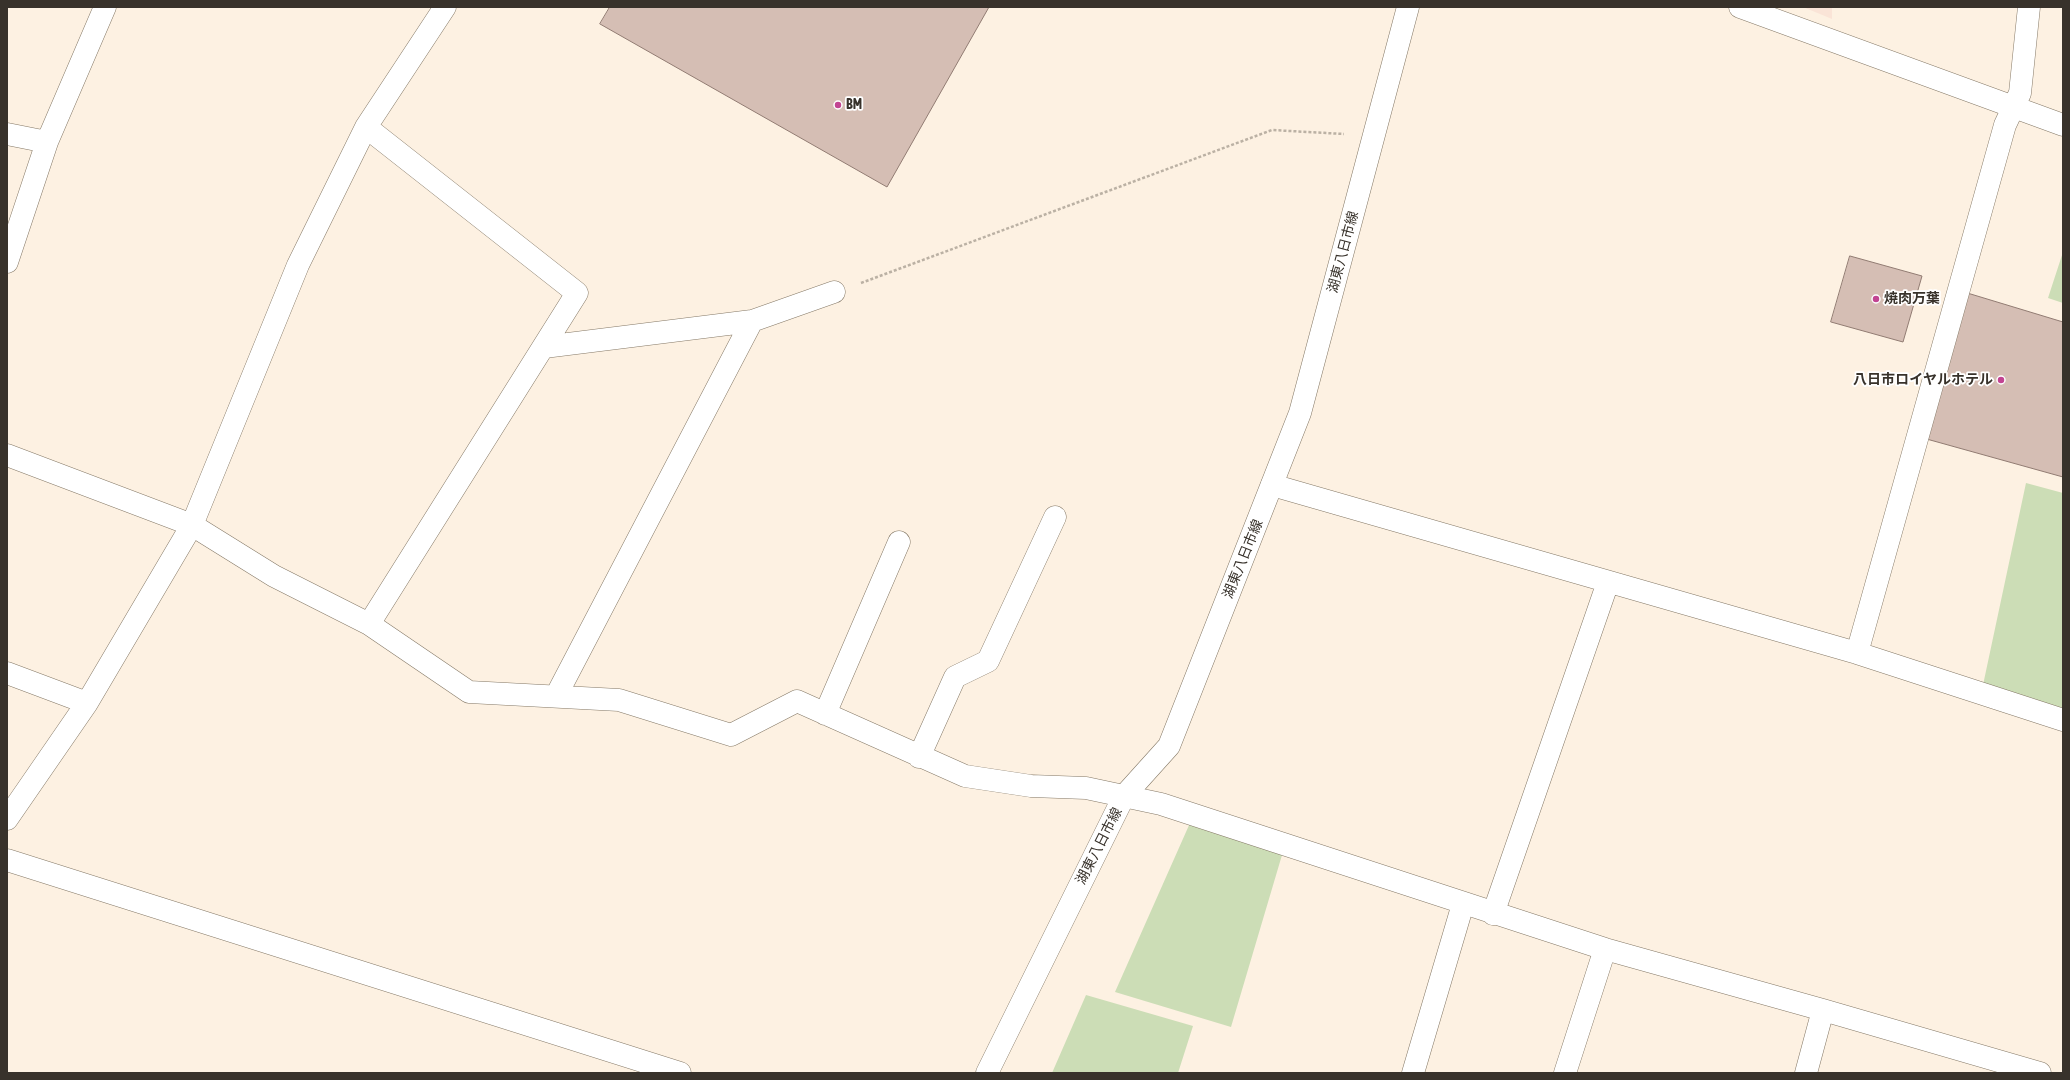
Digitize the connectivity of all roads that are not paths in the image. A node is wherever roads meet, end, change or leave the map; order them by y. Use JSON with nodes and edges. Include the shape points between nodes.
{"nodes":[{"id":1,"x":105,"y":7,"type":"edge"},
{"id":2,"x":445,"y":7,"type":"edge"},
{"id":3,"x":1408,"y":7,"type":"edge"},
{"id":4,"x":1740,"y":7,"type":"edge"},
{"id":5,"x":2029,"y":7,"type":"edge"},
{"id":6,"x":2013,"y":107,"type":"junction"},
{"id":7,"x":2063,"y":125,"type":"edge"},
{"id":8,"x":366,"y":127,"type":"junction"},
{"id":9,"x":7,"y":134,"type":"edge"},
{"id":10,"x":47,"y":142,"type":"junction"},
{"id":11,"x":7,"y":262,"type":"edge"},
{"id":12,"x":834,"y":292,"type":"road end"},
{"id":13,"x":752,"y":321,"type":"junction"},
{"id":14,"x":544,"y":347,"type":"junction"},
{"id":15,"x":7,"y":455,"type":"edge"},
{"id":16,"x":1272,"y":485,"type":"junction"},
{"id":17,"x":1055,"y":517,"type":"dead end"},
{"id":18,"x":192,"y":525,"type":"junction"},
{"id":19,"x":898,"y":542,"type":"dead end"},
{"id":20,"x":1608,"y":582,"type":"junction"},
{"id":21,"x":369,"y":624,"type":"junction"},
{"id":22,"x":1857,"y":653,"type":"junction"},
{"id":23,"x":7,"y":673,"type":"edge"},
{"id":24,"x":556,"y":696,"type":"junction"},
{"id":25,"x":87,"y":703,"type":"junction"},
{"id":26,"x":825,"y":714,"type":"junction"},
{"id":27,"x":2063,"y":720,"type":"edge"},
{"id":28,"x":919,"y":757,"type":"junction"},
{"id":29,"x":1124,"y":796,"type":"junction"},
{"id":30,"x":7,"y":819,"type":"edge"},
{"id":31,"x":7,"y":860,"type":"edge"},
{"id":32,"x":1463,"y":904,"type":"junction"},
{"id":33,"x":1493,"y":914,"type":"junction"},
{"id":34,"x":1605,"y":949,"type":"junction"},
{"id":35,"x":1824,"y":1010,"type":"junction"},
{"id":36,"x":680,"y":1073,"type":"edge"},
{"id":37,"x":987,"y":1073,"type":"edge"},
{"id":38,"x":1413,"y":1073,"type":"edge"},
{"id":39,"x":1565,"y":1073,"type":"edge"},
{"id":40,"x":1806,"y":1073,"type":"edge"},
{"id":41,"x":2040,"y":1073,"type":"edge"}],
"edges":[{"from":1,"to":10,"type":"street"},
{"from":2,"to":8,"type":"street"},
{"from":3,"to":16,"type":"street","name":"湖東八日市線","via":[[1300,413]]},
{"from":4,"to":6,"type":"street"},
{"from":5,"to":6,"type":"street","via":[[2020,94]]},
{"from":6,"to":7,"type":"street"},
{"from":6,"to":22,"type":"street","via":[[2005,125]]},
{"from":8,"to":14,"type":"street","via":[[577,293]]},
{"from":8,"to":18,"type":"street","via":[[298,265]]},
{"from":9,"to":10,"type":"street"},
{"from":10,"to":11,"type":"street"},
{"from":12,"to":13,"type":"street"},
{"from":13,"to":14,"type":"street"},
{"from":13,"to":24,"type":"street"},
{"from":14,"to":21,"type":"street"},
{"from":15,"to":18,"type":"street"},
{"from":16,"to":20,"type":"street"},
{"from":16,"to":29,"type":"street","name":"湖東八日市線","via":[[1169,746]]},
{"from":17,"to":28,"type":"street","via":[[988,661],[955,677]]},
{"from":18,"to":21,"type":"street","via":[[274,576]]},
{"from":18,"to":25,"type":"street"},
{"from":19,"to":26,"type":"street"},
{"from":20,"to":22,"type":"street"},
{"from":20,"to":33,"type":"street"},
{"from":21,"to":24,"type":"street","via":[[469,692]]},
{"from":22,"to":27,"type":"street"},
{"from":23,"to":25,"type":"street"},
{"from":24,"to":26,"type":"street","via":[[619,700],[731,735],[797,701]]},
{"from":25,"to":30,"type":"street"},
{"from":26,"to":28,"type":"street"},
{"from":28,"to":29,"type":"street","via":[[965,776],[1031,786],[1086,788]]},
{"from":29,"to":32,"type":"street","via":[[1161,804]]},
{"from":29,"to":37,"type":"street","name":"湖東八日市線"},
{"from":31,"to":36,"type":"street"},
{"from":32,"to":33,"type":"street"},
{"from":32,"to":38,"type":"street"},
{"from":33,"to":34,"type":"street"},
{"from":34,"to":35,"type":"street"},
{"from":34,"to":39,"type":"street"},
{"from":35,"to":40,"type":"street"},
{"from":35,"to":41,"type":"street"}]}
